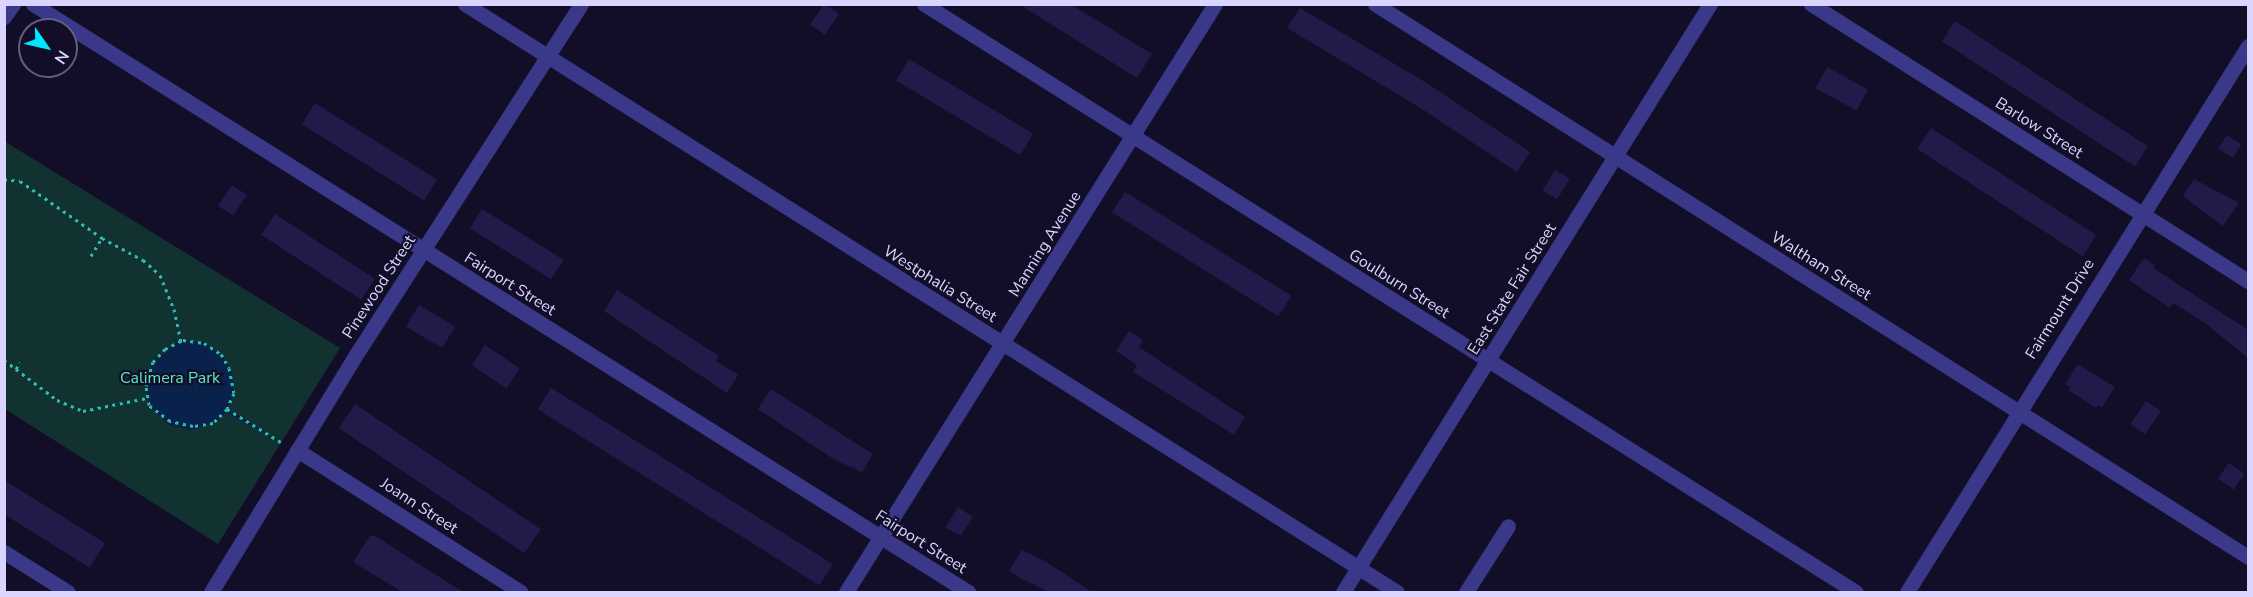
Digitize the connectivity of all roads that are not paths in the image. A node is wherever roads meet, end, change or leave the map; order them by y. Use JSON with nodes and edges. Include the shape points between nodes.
{"nodes":[{"id":1,"x":12,"y":4,"type":"edge"},
{"id":2,"x":33,"y":4,"type":"edge"},
{"id":3,"x":465,"y":4,"type":"edge"},
{"id":4,"x":581,"y":4,"type":"edge"},
{"id":5,"x":924,"y":4,"type":"edge"},
{"id":6,"x":1215,"y":4,"type":"edge"},
{"id":7,"x":1375,"y":4,"type":"edge"},
{"id":8,"x":1710,"y":4,"type":"edge"},
{"id":9,"x":1811,"y":4,"type":"edge"},
{"id":10,"x":4,"y":17,"type":"edge"},
{"id":11,"x":2248,"y":46,"type":"edge"},
{"id":12,"x":548,"y":56,"type":"junction"},
{"id":13,"x":1133,"y":137,"type":"junction"},
{"id":14,"x":1616,"y":158,"type":"junction"},
{"id":15,"x":2141,"y":213,"type":"junction"},
{"id":16,"x":424,"y":251,"type":"junction"},
{"id":17,"x":2248,"y":281,"type":"edge"},
{"id":18,"x":1003,"y":345,"type":"junction"},
{"id":19,"x":1488,"y":361,"type":"junction"},
{"id":20,"x":2017,"y":411,"type":"junction"},
{"id":21,"x":291,"y":447,"type":"junction"},
{"id":22,"x":1508,"y":526,"type":"dead end"},
{"id":23,"x":881,"y":538,"type":"junction"},
{"id":24,"x":4,"y":552,"type":"edge"},
{"id":25,"x":2248,"y":557,"type":"edge"},
{"id":26,"x":1358,"y":568,"type":"junction"},
{"id":27,"x":68,"y":592,"type":"edge"},
{"id":28,"x":211,"y":592,"type":"edge"},
{"id":29,"x":521,"y":592,"type":"edge"},
{"id":30,"x":846,"y":592,"type":"edge"},
{"id":31,"x":968,"y":592,"type":"edge"},
{"id":32,"x":1343,"y":592,"type":"edge"},
{"id":33,"x":1397,"y":592,"type":"edge"},
{"id":34,"x":1466,"y":592,"type":"edge"},
{"id":35,"x":1856,"y":592,"type":"edge"},
{"id":36,"x":1907,"y":592,"type":"edge"}],
"edges":[{"from":1,"to":10,"type":"street"},
{"from":2,"to":16,"type":"street","name":"Fairport Street"},
{"from":3,"to":12,"type":"street","name":"Westphalia Street"},
{"from":4,"to":12,"type":"street","name":"Pinewood Street"},
{"from":5,"to":13,"type":"street","name":"Goulburn Street"},
{"from":6,"to":13,"type":"street","name":"Manning Avenue"},
{"from":7,"to":14,"type":"street","name":"Waltham Street"},
{"from":8,"to":14,"type":"street","name":"East State Fair Street"},
{"from":9,"to":15,"type":"street","name":"Barlow Street"},
{"from":11,"to":15,"type":"street","name":"Fairmount Drive"},
{"from":12,"to":16,"type":"street","name":"Pinewood Street"},
{"from":12,"to":18,"type":"street","name":"Westphalia Street"},
{"from":13,"to":18,"type":"street","name":"Manning Avenue"},
{"from":13,"to":19,"type":"street","name":"Goulburn Street"},
{"from":14,"to":19,"type":"street","name":"East State Fair Street"},
{"from":14,"to":20,"type":"street","name":"Waltham Street"},
{"from":15,"to":17,"type":"street","name":"Barlow Street"},
{"from":15,"to":20,"type":"street","name":"Fairmount Drive"},
{"from":16,"to":21,"type":"street","name":"Pinewood Street"},
{"from":16,"to":23,"type":"street","name":"Fairport Street"},
{"from":18,"to":23,"type":"street","name":"Manning Avenue"},
{"from":18,"to":26,"type":"street","name":"Westphalia Street"},
{"from":19,"to":26,"type":"street","name":"East State Fair Street"},
{"from":19,"to":35,"type":"street","name":"Goulburn Street"},
{"from":20,"to":25,"type":"street","name":"Waltham Street"},
{"from":20,"to":36,"type":"street","name":"Fairmount Drive"},
{"from":21,"to":28,"type":"street","name":"Pinewood Street"},
{"from":21,"to":29,"type":"street","name":"Joann Street"},
{"from":22,"to":34,"type":"street"},
{"from":23,"to":30,"type":"street","name":"Manning Avenue"},
{"from":23,"to":31,"type":"street","name":"Fairport Street"},
{"from":24,"to":27,"type":"street"},
{"from":26,"to":32,"type":"street","name":"East State Fair Street"},
{"from":26,"to":33,"type":"street","name":"Westphalia Street"}]}
